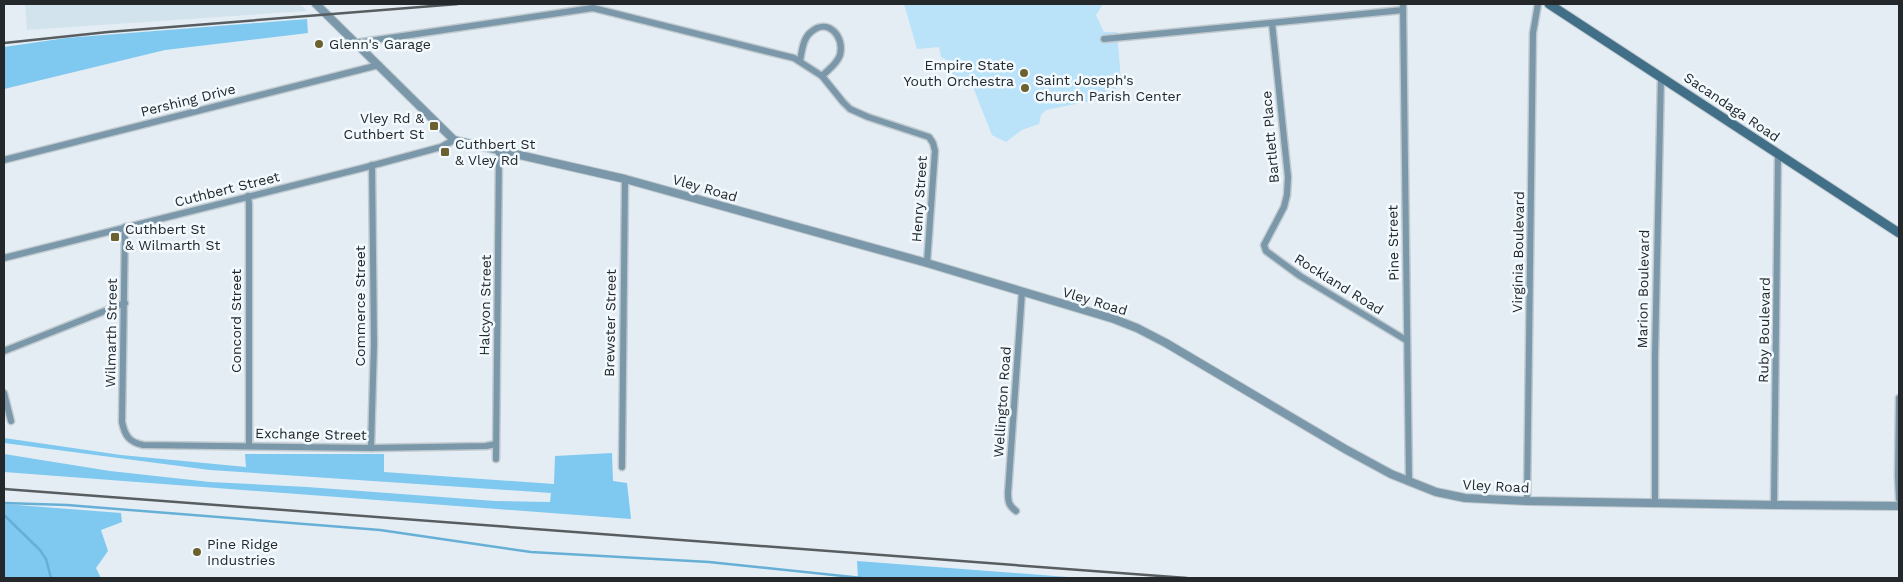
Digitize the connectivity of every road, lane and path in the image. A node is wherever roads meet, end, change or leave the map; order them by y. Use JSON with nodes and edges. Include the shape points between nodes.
{"nodes":[{"id":1,"x":316,"y":4,"type":"edge"},
{"id":2,"x":1538,"y":4,"type":"edge"},
{"id":3,"x":1550,"y":4,"type":"edge"},
{"id":4,"x":1403,"y":7,"type":"edge"},
{"id":5,"x":1272,"y":22,"type":"junction"},
{"id":6,"x":1104,"y":39,"type":"dead end"},
{"id":7,"x":356,"y":43,"type":"junction"},
{"id":8,"x":800,"y":61,"type":"junction"},
{"id":9,"x":379,"y":66,"type":"junction"},
{"id":10,"x":822,"y":76,"type":"junction"},
{"id":11,"x":1661,"y":76,"type":"junction"},
{"id":12,"x":454,"y":140,"type":"junction"},
{"id":13,"x":499,"y":151,"type":"junction"},
{"id":14,"x":1778,"y":154,"type":"junction"},
{"id":15,"x":4,"y":160,"type":"edge"},
{"id":16,"x":372,"y":165,"type":"junction"},
{"id":17,"x":625,"y":179,"type":"junction"},
{"id":18,"x":248,"y":196,"type":"junction"},
{"id":19,"x":125,"y":227,"type":"junction"},
{"id":20,"x":1899,"y":233,"type":"edge"},
{"id":21,"x":1264,"y":245,"type":"joint"},
{"id":22,"x":4,"y":258,"type":"edge"},
{"id":23,"x":927,"y":263,"type":"junction"},
{"id":24,"x":1022,"y":292,"type":"junction"},
{"id":25,"x":125,"y":303,"type":"junction"},
{"id":26,"x":1406,"y":340,"type":"junction"},
{"id":27,"x":4,"y":351,"type":"edge"},
{"id":28,"x":4,"y":393,"type":"edge"},
{"id":29,"x":1899,"y":398,"type":"edge"},
{"id":30,"x":11,"y":421,"type":"dead end"},
{"id":31,"x":127,"y":438,"type":"joint"},
{"id":32,"x":496,"y":444,"type":"junction"},
{"id":33,"x":249,"y":446,"type":"junction"},
{"id":34,"x":372,"y":448,"type":"junction"},
{"id":35,"x":496,"y":459,"type":"dead end"},
{"id":36,"x":622,"y":467,"type":"dead end"},
{"id":37,"x":1409,"y":482,"type":"junction"},
{"id":38,"x":1899,"y":498,"type":"edge"},
{"id":39,"x":1527,"y":501,"type":"junction"},
{"id":40,"x":1655,"y":502,"type":"junction"},
{"id":41,"x":1774,"y":506,"type":"junction"},
{"id":42,"x":1899,"y":506,"type":"edge"},
{"id":43,"x":1016,"y":511,"type":"dead end"}],
"edges":[{"from":1,"to":7,"type":"street"},
{"from":2,"to":39,"type":"street","name":"Virginia Boulevard","via":[[1533,32]]},
{"from":3,"to":11,"type":"main road","name":"Sacandaga Road"},
{"from":4,"to":5,"type":"street"},
{"from":4,"to":26,"type":"street","name":"Pine Street"},
{"from":5,"to":6,"type":"street"},
{"from":5,"to":21,"type":"street","name":"Bartlett Place","via":[[1288,177],[1284,207]]},
{"from":7,"to":8,"type":"street","via":[[593,8]]},
{"from":7,"to":9,"type":"street"},
{"from":8,"to":10,"type":"street"},
{"from":8,"to":10,"type":"street","via":[[810,32],[818,28],[832,29],[841,43],[840,54],[836,63]]},
{"from":9,"to":12,"type":"street"},
{"from":9,"to":15,"type":"street","name":"Pershing Drive"},
{"from":10,"to":23,"type":"street","name":"Henry Street","via":[[850,109],[929,137],[933,143]]},
{"from":11,"to":14,"type":"main road","name":"Sacandaga Road"},
{"from":11,"to":40,"type":"street","name":"Marion Boulevard","via":[[1654,356]]},
{"from":12,"to":13,"type":"street","name":"Vley Road"},
{"from":12,"to":16,"type":"street","name":"Cuthbert Street","via":[[441,147]]},
{"from":13,"to":17,"type":"street","name":"Vley Road"},
{"from":13,"to":32,"type":"street","name":"Halcyon Street"},
{"from":14,"to":20,"type":"main road","name":"Sacandaga Road"},
{"from":14,"to":41,"type":"street","name":"Ruby Boulevard"},
{"from":16,"to":18,"type":"street","name":"Cuthbert Street"},
{"from":16,"to":34,"type":"street","name":"Commerce Street"},
{"from":17,"to":23,"type":"street","name":"Vley Road"},
{"from":17,"to":36,"type":"street","name":"Brewster Street"},
{"from":18,"to":19,"type":"street","name":"Cuthbert Street"},
{"from":18,"to":33,"type":"street","name":"Concord Street"},
{"from":19,"to":22,"type":"street","name":"Cuthbert Street"},
{"from":19,"to":25,"type":"street","name":"Wilmarth Street"},
{"from":21,"to":26,"type":"street","name":"Rockland Road","via":[[1266,251],[1300,276]]},
{"from":23,"to":24,"type":"street","name":"Vley Road"},
{"from":24,"to":37,"type":"street","name":"Vley Road","via":[[1137,328],[1186,353],[1345,449]]},
{"from":24,"to":43,"type":"street","name":"Wellington Road","via":[[1008,493],[1010,507]]},
{"from":25,"to":27,"type":"street"},
{"from":25,"to":31,"type":"street","name":"Wilmarth Street","via":[[122,422]]},
{"from":26,"to":37,"type":"street","name":"Pine Street"},
{"from":28,"to":30,"type":"street"},
{"from":29,"to":38,"type":"street"},
{"from":31,"to":33,"type":"street","name":"Exchange Street","via":[[143,445]]},
{"from":32,"to":34,"type":"street","name":"Exchange Street"},
{"from":32,"to":35,"type":"street","name":"Halcyon Street"},
{"from":33,"to":34,"type":"street","name":"Exchange Street"},
{"from":37,"to":39,"type":"street","name":"Vley Road","via":[[1465,498]]},
{"from":39,"to":40,"type":"street","name":"Vley Road"},
{"from":40,"to":41,"type":"street","name":"Vley Road"},
{"from":41,"to":42,"type":"street","name":"Vley Road"}]}
